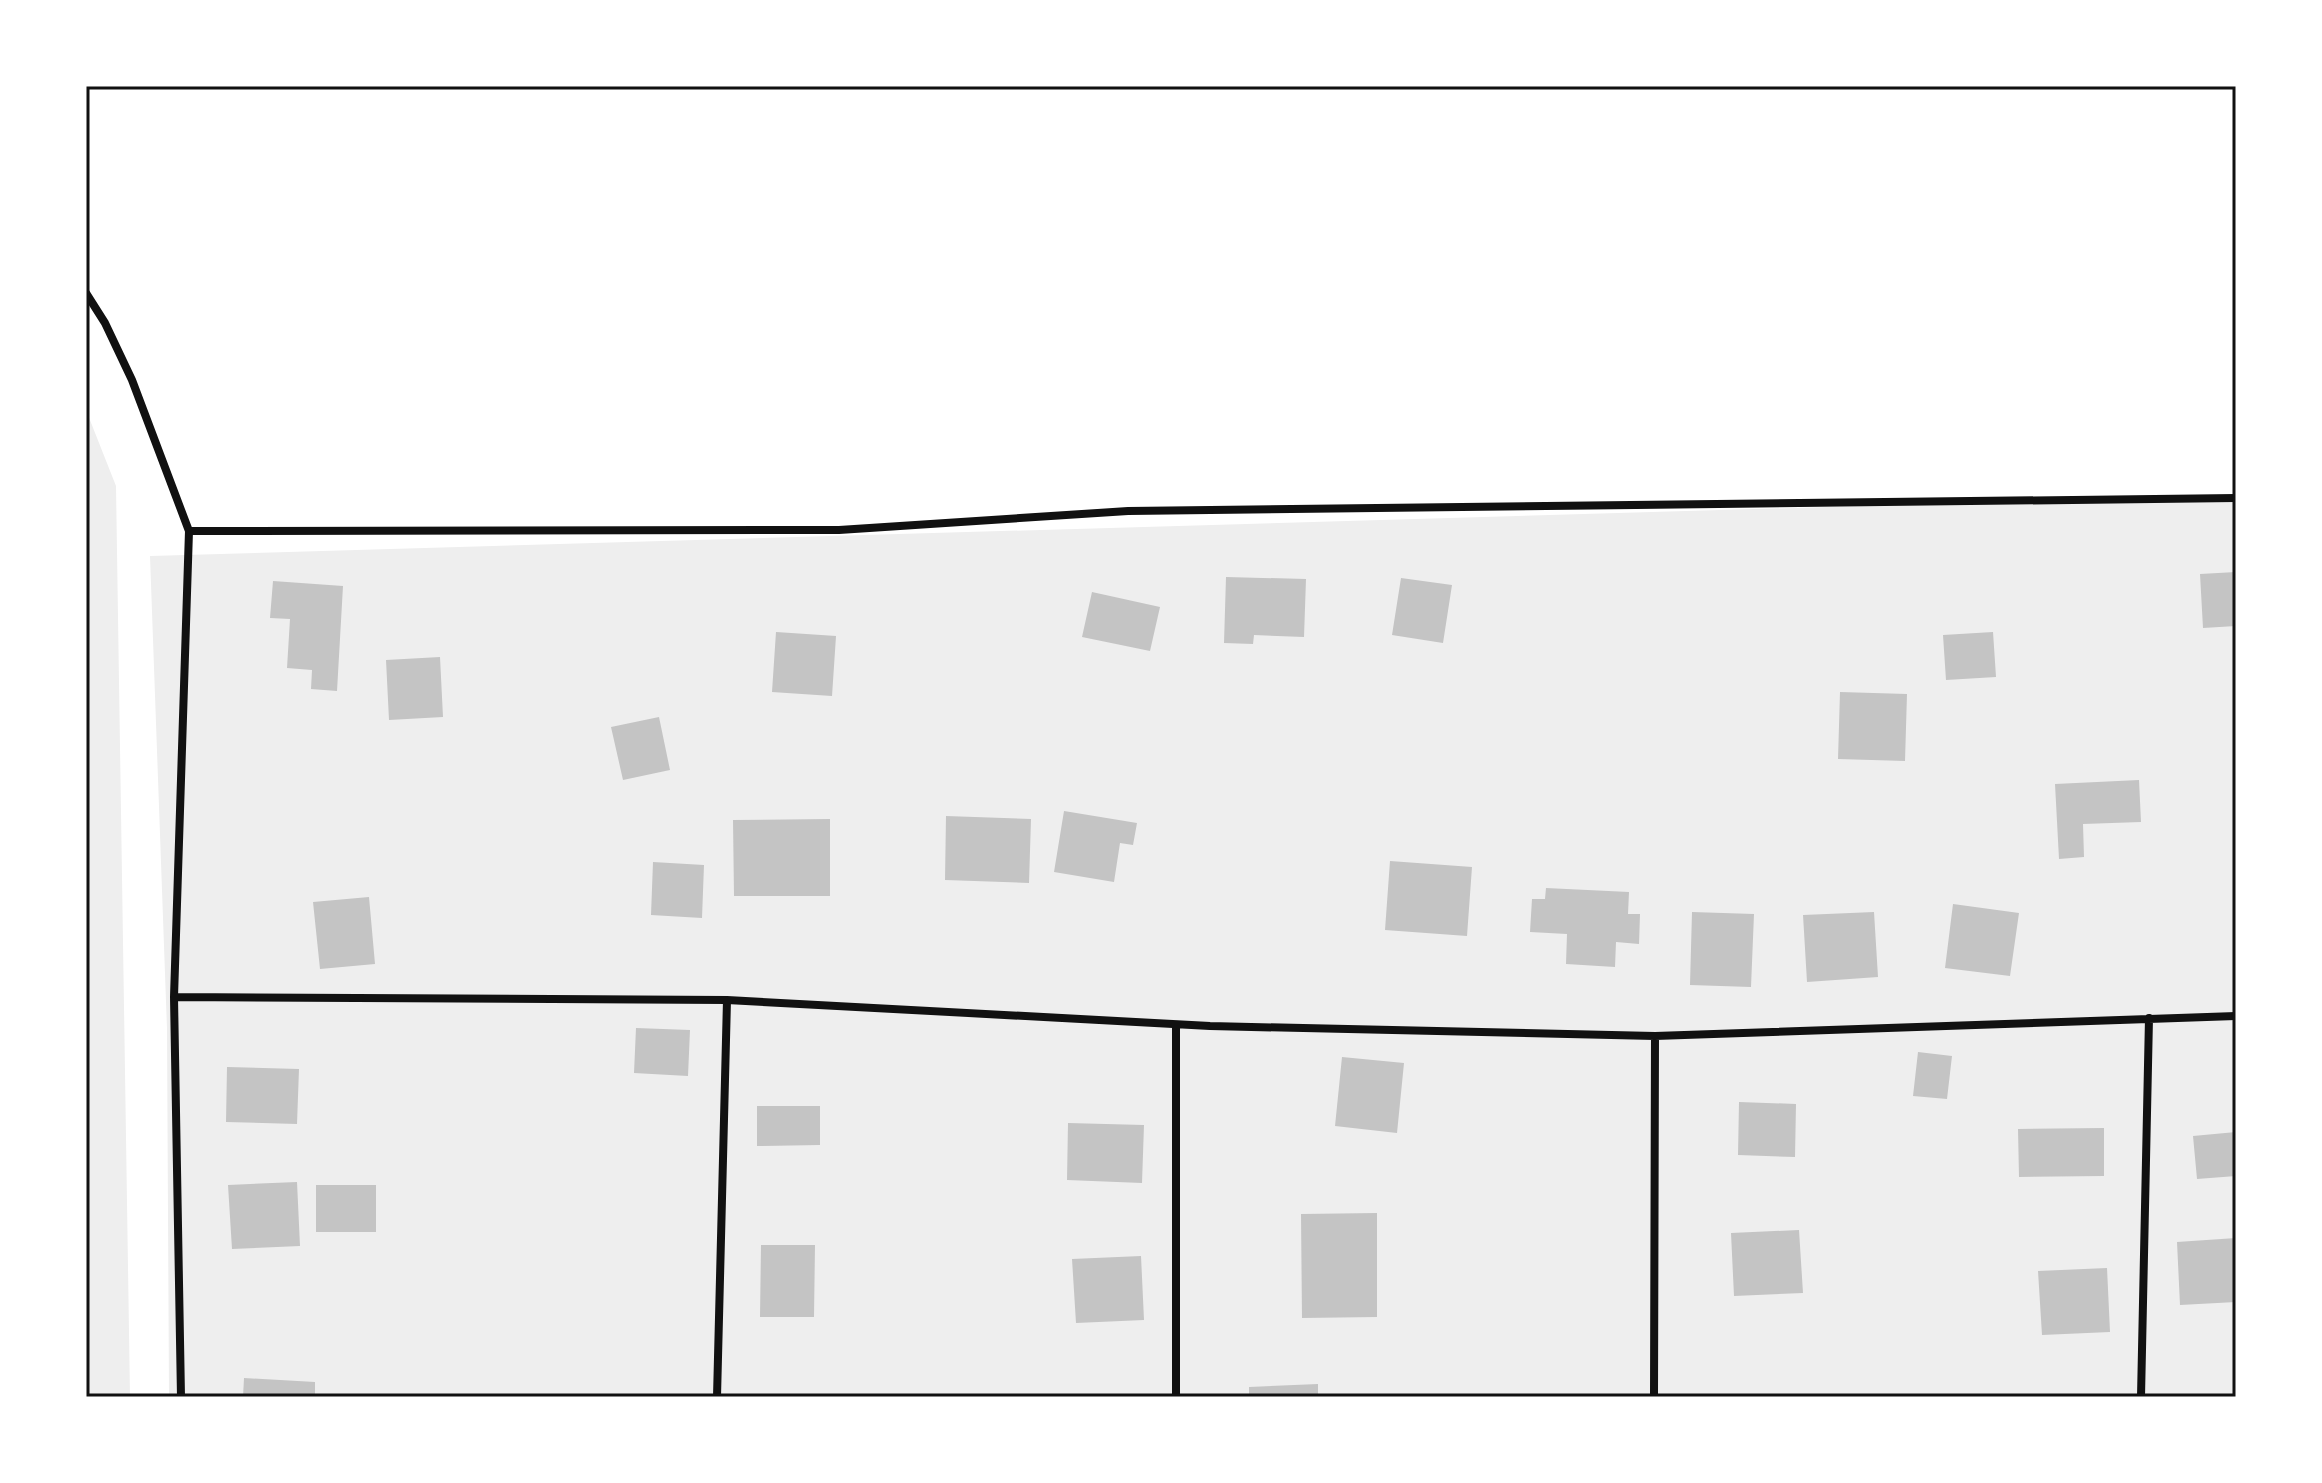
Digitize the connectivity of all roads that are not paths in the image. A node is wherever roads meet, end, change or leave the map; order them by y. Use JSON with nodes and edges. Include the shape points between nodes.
{"nodes":[{"id":1,"x":86,"y":293,"type":"edge"},
{"id":2,"x":2236,"y":498,"type":"edge"},
{"id":3,"x":189,"y":531,"type":"junction"},
{"id":4,"x":174,"y":997,"type":"junction"},
{"id":5,"x":727,"y":1000,"type":"junction"},
{"id":6,"x":2236,"y":1016,"type":"edge"},
{"id":7,"x":2149,"y":1018,"type":"junction"},
{"id":8,"x":1176,"y":1025,"type":"junction"},
{"id":9,"x":1655,"y":1036,"type":"junction"},
{"id":10,"x":181,"y":1397,"type":"edge"},
{"id":11,"x":717,"y":1397,"type":"edge"},
{"id":12,"x":1176,"y":1397,"type":"edge"},
{"id":13,"x":1654,"y":1397,"type":"edge"},
{"id":14,"x":2141,"y":1397,"type":"edge"}],
"edges":[{"from":1,"to":3,"type":"street","via":[[132,380]]},
{"from":2,"to":3,"type":"street","via":[[1128,511],[839,530]]},
{"from":3,"to":4,"type":"street"},
{"from":4,"to":5,"type":"street"},
{"from":4,"to":10,"type":"street"},
{"from":5,"to":8,"type":"street"},
{"from":5,"to":11,"type":"street"},
{"from":6,"to":7,"type":"street"},
{"from":7,"to":9,"type":"street"},
{"from":7,"to":14,"type":"street"},
{"from":8,"to":9,"type":"street"},
{"from":8,"to":12,"type":"street"},
{"from":9,"to":13,"type":"street"}]}
